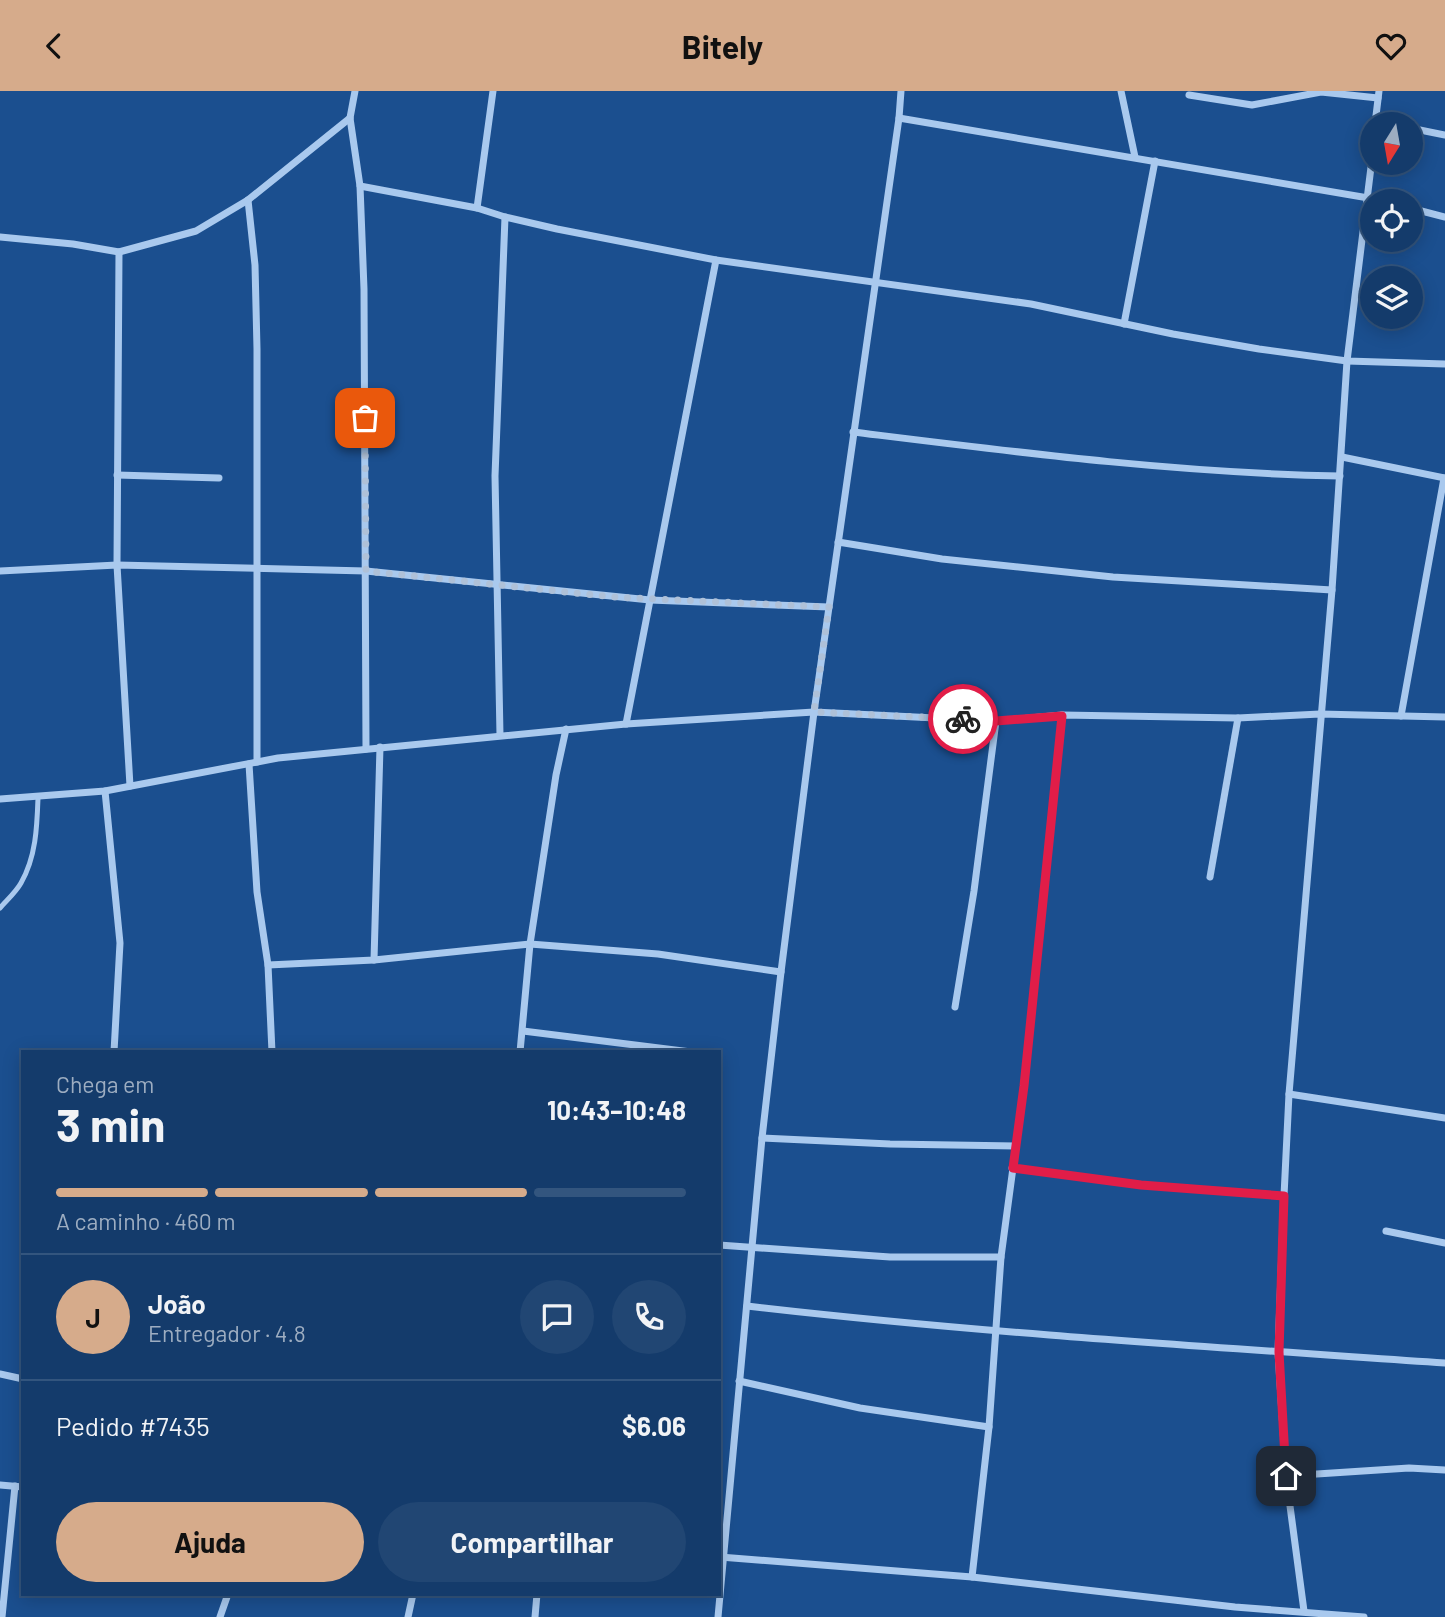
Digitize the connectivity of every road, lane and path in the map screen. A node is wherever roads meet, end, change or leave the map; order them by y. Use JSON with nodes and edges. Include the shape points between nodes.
{"nodes":[{"id":1,"x":355,"y":91,"type":"edge"},
{"id":2,"x":493,"y":91,"type":"edge"},
{"id":3,"x":901,"y":91,"type":"edge"},
{"id":4,"x":1121,"y":91,"type":"edge"},
{"id":5,"x":1379,"y":94,"type":"edge"},
{"id":6,"x":1189,"y":95,"type":"dead end"},
{"id":7,"x":1377,"y":112,"type":"edge"},
{"id":8,"x":350,"y":118,"type":"junction"},
{"id":9,"x":900,"y":118,"type":"junction"},
{"id":10,"x":1423,"y":131,"type":"edge"},
{"id":11,"x":1445,"y":135,"type":"edge"},
{"id":12,"x":1135,"y":157,"type":"junction"},
{"id":13,"x":1155,"y":162,"type":"junction"},
{"id":14,"x":360,"y":186,"type":"junction"},
{"id":15,"x":1360,"y":195,"type":"edge"},
{"id":16,"x":248,"y":200,"type":"junction"},
{"id":17,"x":477,"y":208,"type":"junction"},
{"id":18,"x":1423,"y":211,"type":"edge"},
{"id":19,"x":505,"y":217,"type":"junction"},
{"id":20,"x":1445,"y":217,"type":"edge"},
{"id":21,"x":0,"y":237,"type":"edge"},
{"id":22,"x":119,"y":252,"type":"junction"},
{"id":23,"x":1361,"y":252,"type":"edge"},
{"id":24,"x":716,"y":260,"type":"junction"},
{"id":25,"x":875,"y":280,"type":"junction"},
{"id":26,"x":1124,"y":324,"type":"junction"},
{"id":27,"x":1347,"y":361,"type":"junction"},
{"id":28,"x":1445,"y":363,"type":"edge"},
{"id":29,"x":853,"y":432,"type":"junction"},
{"id":30,"x":1342,"y":457,"type":"junction"},
{"id":31,"x":117,"y":475,"type":"junction"},
{"id":32,"x":1340,"y":477,"type":"junction"},
{"id":33,"x":219,"y":478,"type":"dead end"},
{"id":34,"x":1445,"y":478,"type":"edge"},
{"id":35,"x":838,"y":542,"type":"junction"},
{"id":36,"x":117,"y":565,"type":"junction"},
{"id":37,"x":256,"y":567,"type":"junction"},
{"id":38,"x":0,"y":571,"type":"edge"},
{"id":39,"x":366,"y":571,"type":"junction"},
{"id":40,"x":499,"y":585,"type":"junction"},
{"id":41,"x":1332,"y":590,"type":"junction"},
{"id":42,"x":650,"y":600,"type":"junction"},
{"id":43,"x":829,"y":607,"type":"junction"},
{"id":44,"x":814,"y":712,"type":"junction"},
{"id":45,"x":1320,"y":714,"type":"junction"},
{"id":46,"x":1062,"y":716,"type":"junction"},
{"id":47,"x":1401,"y":716,"type":"junction"},
{"id":48,"x":1445,"y":717,"type":"edge"},
{"id":49,"x":1238,"y":718,"type":"junction"},
{"id":50,"x":996,"y":721,"type":"junction"},
{"id":51,"x":626,"y":724,"type":"junction"},
{"id":52,"x":566,"y":729,"type":"junction"},
{"id":53,"x":500,"y":735,"type":"junction"},
{"id":54,"x":380,"y":747,"type":"junction"},
{"id":55,"x":366,"y":749,"type":"junction"},
{"id":56,"x":253,"y":763,"type":"junction"},
{"id":57,"x":131,"y":786,"type":"junction"},
{"id":58,"x":105,"y":791,"type":"junction"},
{"id":59,"x":38,"y":798,"type":"junction"},
{"id":60,"x":0,"y":799,"type":"edge"},
{"id":61,"x":1210,"y":877,"type":"dead end"},
{"id":62,"x":0,"y":908,"type":"edge"},
{"id":63,"x":530,"y":944,"type":"junction"},
{"id":64,"x":373,"y":960,"type":"junction"},
{"id":65,"x":268,"y":965,"type":"junction"},
{"id":66,"x":781,"y":972,"type":"junction"},
{"id":67,"x":955,"y":1007,"type":"dead end"},
{"id":68,"x":523,"y":1031,"type":"junction"},
{"id":69,"x":114,"y":1050,"type":"edge"},
{"id":70,"x":272,"y":1050,"type":"edge"},
{"id":71,"x":520,"y":1050,"type":"edge"},
{"id":72,"x":675,"y":1050,"type":"edge"},
{"id":73,"x":1289,"y":1094,"type":"junction"},
{"id":74,"x":1445,"y":1118,"type":"edge"},
{"id":75,"x":762,"y":1138,"type":"junction"},
{"id":76,"x":1016,"y":1146,"type":"junction"},
{"id":77,"x":1013,"y":1168,"type":"junction"},
{"id":78,"x":1284,"y":1196,"type":"junction"},
{"id":79,"x":1386,"y":1231,"type":"dead end"},
{"id":80,"x":1445,"y":1243,"type":"edge"},
{"id":81,"x":721,"y":1245,"type":"edge"},
{"id":82,"x":753,"y":1247,"type":"junction"},
{"id":83,"x":1001,"y":1257,"type":"junction"},
{"id":84,"x":747,"y":1306,"type":"junction"},
{"id":85,"x":995,"y":1332,"type":"junction"},
{"id":86,"x":1279,"y":1352,"type":"junction"},
{"id":87,"x":1445,"y":1363,"type":"edge"},
{"id":88,"x":0,"y":1374,"type":"edge"},
{"id":89,"x":21,"y":1379,"type":"edge"},
{"id":90,"x":739,"y":1381,"type":"junction"},
{"id":91,"x":989,"y":1427,"type":"junction"},
{"id":92,"x":1445,"y":1470,"type":"edge"},
{"id":93,"x":1286,"y":1476,"type":"junction"},
{"id":94,"x":0,"y":1485,"type":"edge"},
{"id":95,"x":19,"y":1486,"type":"edge"},
{"id":96,"x":721,"y":1557,"type":"edge"},
{"id":97,"x":972,"y":1577,"type":"junction"},
{"id":98,"x":227,"y":1596,"type":"edge"},
{"id":99,"x":413,"y":1596,"type":"edge"},
{"id":100,"x":537,"y":1596,"type":"edge"},
{"id":101,"x":719,"y":1596,"type":"edge"},
{"id":102,"x":1235,"y":1607,"type":"junction"},
{"id":103,"x":1304,"y":1611,"type":"junction"},
{"id":104,"x":2,"y":1617,"type":"edge"},
{"id":105,"x":220,"y":1617,"type":"edge"},
{"id":106,"x":408,"y":1617,"type":"edge"},
{"id":107,"x":535,"y":1617,"type":"edge"},
{"id":108,"x":718,"y":1617,"type":"edge"},
{"id":109,"x":1233,"y":1617,"type":"edge"},
{"id":110,"x":1364,"y":1617,"type":"edge"}],
"edges":[{"from":1,"to":8,"type":"street"},
{"from":2,"to":17,"type":"street"},
{"from":3,"to":9,"type":"street"},
{"from":4,"to":12,"type":"street"},
{"from":5,"to":6,"type":"street","via":[[1321,92],[1252,105]]},
{"from":5,"to":7,"type":"street"},
{"from":8,"to":14,"type":"street"},
{"from":8,"to":16,"type":"street"},
{"from":9,"to":12,"type":"street"},
{"from":9,"to":25,"type":"street"},
{"from":10,"to":11,"type":"street"},
{"from":12,"to":13,"type":"street"},
{"from":13,"to":15,"type":"street"},
{"from":13,"to":26,"type":"street"},
{"from":14,"to":17,"type":"street"},
{"from":14,"to":39,"type":"street"},
{"from":16,"to":22,"type":"street","via":[[196,231]]},
{"from":16,"to":37,"type":"street","via":[[257,349]]},
{"from":17,"to":19,"type":"street"},
{"from":18,"to":20,"type":"street"},
{"from":19,"to":24,"type":"street"},
{"from":19,"to":40,"type":"street","via":[[495,476]]},
{"from":21,"to":22,"type":"street"},
{"from":22,"to":31,"type":"street"},
{"from":23,"to":27,"type":"street"},
{"from":24,"to":25,"type":"street"},
{"from":24,"to":42,"type":"street"},
{"from":25,"to":26,"type":"street","via":[[1031,304]]},
{"from":25,"to":29,"type":"street"},
{"from":26,"to":27,"type":"street"},
{"from":27,"to":28,"type":"street"},
{"from":27,"to":30,"type":"street"},
{"from":29,"to":32,"type":"street","via":[[1083,460]]},
{"from":29,"to":35,"type":"street"},
{"from":30,"to":32,"type":"street"},
{"from":30,"to":34,"type":"street"},
{"from":31,"to":33,"type":"street"},
{"from":31,"to":36,"type":"street"},
{"from":32,"to":41,"type":"street"},
{"from":34,"to":47,"type":"street"},
{"from":35,"to":41,"type":"street","via":[[942,559],[1113,577]]},
{"from":35,"to":43,"type":"street"},
{"from":36,"to":37,"type":"street"},
{"from":36,"to":38,"type":"street"},
{"from":36,"to":57,"type":"street"},
{"from":37,"to":39,"type":"street"},
{"from":37,"to":56,"type":"street"},
{"from":39,"to":40,"type":"street"},
{"from":39,"to":55,"type":"street"},
{"from":40,"to":42,"type":"street"},
{"from":40,"to":53,"type":"street"},
{"from":41,"to":45,"type":"street"},
{"from":42,"to":43,"type":"street"},
{"from":42,"to":51,"type":"street"},
{"from":43,"to":44,"type":"street"},
{"from":44,"to":50,"type":"street"},
{"from":44,"to":51,"type":"street"},
{"from":44,"to":66,"type":"street"},
{"from":45,"to":47,"type":"street"},
{"from":45,"to":49,"type":"street"},
{"from":45,"to":73,"type":"street"},
{"from":46,"to":49,"type":"street"},
{"from":46,"to":50,"type":"street"},
{"from":46,"to":76,"type":"street"},
{"from":47,"to":48,"type":"street"},
{"from":49,"to":61,"type":"street"},
{"from":50,"to":67,"type":"street"},
{"from":51,"to":52,"type":"street"},
{"from":52,"to":53,"type":"street"},
{"from":52,"to":63,"type":"street"},
{"from":53,"to":54,"type":"street"},
{"from":54,"to":55,"type":"street"},
{"from":54,"to":64,"type":"street"},
{"from":55,"to":56,"type":"street"},
{"from":56,"to":57,"type":"street"},
{"from":56,"to":65,"type":"street","via":[[257,892]]},
{"from":57,"to":58,"type":"street"},
{"from":58,"to":59,"type":"street"},
{"from":58,"to":69,"type":"street","via":[[120,943]]},
{"from":59,"to":60,"type":"street"},
{"from":59,"to":62,"type":"lane","via":[[29,867]]},
{"from":63,"to":64,"type":"street"},
{"from":63,"to":66,"type":"street","via":[[658,954]]},
{"from":63,"to":68,"type":"street"},
{"from":64,"to":65,"type":"street"},
{"from":65,"to":70,"type":"street"},
{"from":66,"to":75,"type":"street"},
{"from":68,"to":71,"type":"street"},
{"from":68,"to":72,"type":"street"},
{"from":73,"to":74,"type":"street"},
{"from":73,"to":78,"type":"street"},
{"from":75,"to":76,"type":"street"},
{"from":75,"to":82,"type":"street"},
{"from":76,"to":77,"type":"street"},
{"from":77,"to":78,"type":"street","via":[[1141,1185]]},
{"from":77,"to":83,"type":"street"},
{"from":78,"to":86,"type":"street"},
{"from":79,"to":80,"type":"street"},
{"from":81,"to":82,"type":"street"},
{"from":82,"to":83,"type":"street","via":[[890,1257]]},
{"from":82,"to":84,"type":"street"},
{"from":83,"to":85,"type":"street"},
{"from":84,"to":85,"type":"street"},
{"from":84,"to":90,"type":"street"},
{"from":85,"to":86,"type":"street"},
{"from":85,"to":91,"type":"street"},
{"from":86,"to":87,"type":"street"},
{"from":86,"to":93,"type":"street"},
{"from":88,"to":89,"type":"street"},
{"from":90,"to":91,"type":"street","via":[[860,1408]]},
{"from":90,"to":96,"type":"street"},
{"from":91,"to":97,"type":"street"},
{"from":92,"to":93,"type":"street"},
{"from":93,"to":103,"type":"street"},
{"from":94,"to":95,"type":"street"},
{"from":95,"to":104,"type":"street"},
{"from":96,"to":97,"type":"street"},
{"from":97,"to":102,"type":"street"},
{"from":98,"to":105,"type":"street"},
{"from":99,"to":106,"type":"street"},
{"from":100,"to":107,"type":"street"},
{"from":101,"to":108,"type":"street"},
{"from":102,"to":103,"type":"street"},
{"from":102,"to":109,"type":"street"},
{"from":103,"to":110,"type":"street"}]}
